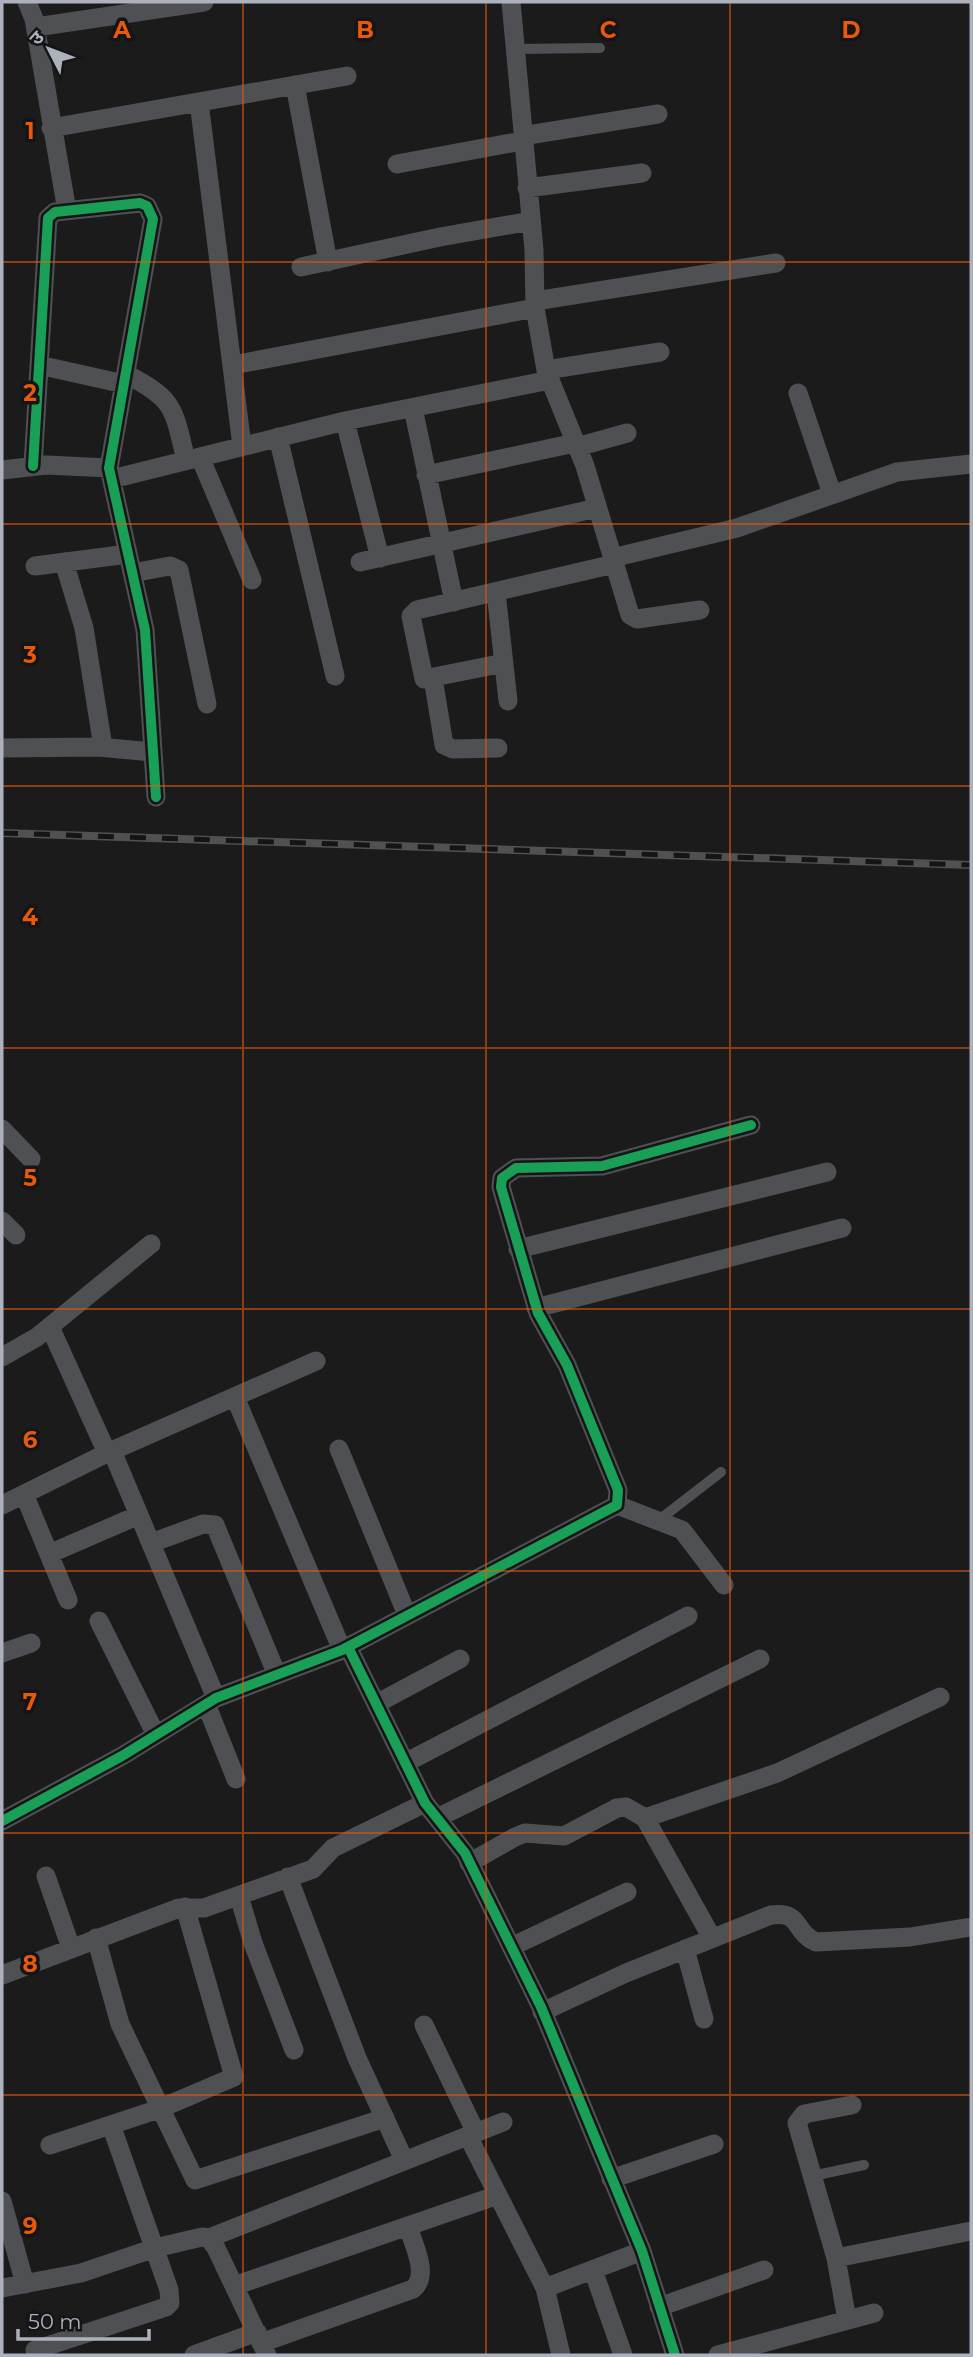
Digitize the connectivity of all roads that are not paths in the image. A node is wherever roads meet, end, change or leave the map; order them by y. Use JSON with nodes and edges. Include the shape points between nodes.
{"nodes":[{"id":1,"x":27,"y":2,"type":"edge"},
{"id":2,"x":204,"y":2,"type":"edge"},
{"id":3,"x":511,"y":2,"type":"edge"},
{"id":4,"x":125,"y":8,"type":"edge"},
{"id":5,"x":36,"y":27,"type":"junction"},
{"id":6,"x":600,"y":48,"type":"dead end"},
{"id":7,"x":514,"y":49,"type":"junction"},
{"id":8,"x":346,"y":76,"type":"dead end"},
{"id":9,"x":295,"y":85,"type":"junction"},
{"id":10,"x":199,"y":102,"type":"junction"},
{"id":11,"x":658,"y":114,"type":"dead end"},
{"id":12,"x":51,"y":128,"type":"junction"},
{"id":13,"x":522,"y":139,"type":"junction"},
{"id":14,"x":397,"y":164,"type":"dead end"},
{"id":15,"x":642,"y":173,"type":"dead end"},
{"id":16,"x":527,"y":188,"type":"junction"},
{"id":17,"x":67,"y":211,"type":"junction"},
{"id":18,"x":531,"y":222,"type":"junction"},
{"id":19,"x":327,"y":262,"type":"junction"},
{"id":20,"x":776,"y":263,"type":"dead end"},
{"id":21,"x":301,"y":267,"type":"dead end"},
{"id":22,"x":535,"y":304,"type":"junction"},
{"id":23,"x":660,"y":352,"type":"dead end"},
{"id":24,"x":38,"y":365,"type":"junction"},
{"id":25,"x":233,"y":365,"type":"junction"},
{"id":26,"x":548,"y":375,"type":"junction"},
{"id":27,"x":125,"y":379,"type":"junction"},
{"id":28,"x":798,"y":393,"type":"dead end"},
{"id":29,"x":412,"y":408,"type":"junction"},
{"id":30,"x":345,"y":421,"type":"junction"},
{"id":31,"x":627,"y":433,"type":"dead end"},
{"id":32,"x":278,"y":437,"type":"junction"},
{"id":33,"x":576,"y":445,"type":"junction"},
{"id":34,"x":242,"y":446,"type":"junction"},
{"id":35,"x":193,"y":458,"type":"junction"},
{"id":36,"x":971,"y":464,"type":"edge"},
{"id":37,"x":33,"y":466,"type":"junction"},
{"id":38,"x":2,"y":470,"type":"edge"},
{"id":39,"x":111,"y":474,"type":"junction"},
{"id":40,"x":426,"y":475,"type":"junction"},
{"id":41,"x":832,"y":494,"type":"junction"},
{"id":42,"x":597,"y":508,"type":"junction"},
{"id":43,"x":440,"y":544,"type":"junction"},
{"id":44,"x":380,"y":558,"type":"junction"},
{"id":45,"x":613,"y":561,"type":"junction"},
{"id":46,"x":64,"y":562,"type":"junction"},
{"id":47,"x":360,"y":562,"type":"dead end"},
{"id":48,"x":130,"y":564,"type":"junction"},
{"id":49,"x":35,"y":566,"type":"dead end"},
{"id":50,"x":252,"y":580,"type":"dead end"},
{"id":51,"x":496,"y":592,"type":"junction"},
{"id":52,"x":454,"y":602,"type":"junction"},
{"id":53,"x":700,"y":610,"type":"dead end"},
{"id":54,"x":504,"y":663,"type":"junction"},
{"id":55,"x":335,"y":676,"type":"dead end"},
{"id":56,"x":433,"y":678,"type":"junction"},
{"id":57,"x":508,"y":701,"type":"dead end"},
{"id":58,"x":208,"y":704,"type":"dead end"},
{"id":59,"x":103,"y":747,"type":"junction"},
{"id":60,"x":498,"y":747,"type":"dead end"},
{"id":61,"x":2,"y":748,"type":"edge"},
{"id":62,"x":153,"y":752,"type":"junction"},
{"id":63,"x":156,"y":797,"type":"dead end"},
{"id":64,"x":751,"y":1125,"type":"dead end"},
{"id":65,"x":2,"y":1129,"type":"edge"},
{"id":66,"x":31,"y":1159,"type":"dead end"},
{"id":67,"x":827,"y":1172,"type":"dead end"},
{"id":68,"x":842,"y":1228,"type":"dead end"},
{"id":69,"x":151,"y":1244,"type":"dead end"},
{"id":70,"x":518,"y":1249,"type":"junction"},
{"id":71,"x":536,"y":1308,"type":"junction"},
{"id":72,"x":50,"y":1327,"type":"junction"},
{"id":73,"x":2,"y":1357,"type":"edge"},
{"id":74,"x":316,"y":1361,"type":"dead end"},
{"id":75,"x":235,"y":1396,"type":"junction"},
{"id":76,"x":339,"y":1449,"type":"dead end"},
{"id":77,"x":109,"y":1452,"type":"junction"},
{"id":78,"x":721,"y":1472,"type":"dead end"},
{"id":79,"x":24,"y":1494,"type":"junction"},
{"id":80,"x":2,"y":1504,"type":"edge"},
{"id":81,"x":617,"y":1505,"type":"junction"},
{"id":82,"x":139,"y":1516,"type":"junction"},
{"id":83,"x":659,"y":1520,"type":"junction"},
{"id":84,"x":151,"y":1544,"type":"junction"},
{"id":85,"x":50,"y":1554,"type":"junction"},
{"id":86,"x":724,"y":1585,"type":"dead end"},
{"id":87,"x":68,"y":1600,"type":"dead end"},
{"id":88,"x":407,"y":1615,"type":"junction"},
{"id":89,"x":688,"y":1616,"type":"dead end"},
{"id":90,"x":99,"y":1621,"type":"dead end"},
{"id":91,"x":31,"y":1643,"type":"dead end"},
{"id":92,"x":345,"y":1648,"type":"junction"},
{"id":93,"x":2,"y":1653,"type":"edge"},
{"id":94,"x":460,"y":1659,"type":"dead end"},
{"id":95,"x":760,"y":1659,"type":"dead end"},
{"id":96,"x":277,"y":1675,"type":"junction"},
{"id":97,"x":940,"y":1697,"type":"dead end"},
{"id":98,"x":211,"y":1701,"type":"junction"},
{"id":99,"x":376,"y":1704,"type":"junction"},
{"id":100,"x":156,"y":1735,"type":"junction"},
{"id":101,"x":405,"y":1763,"type":"junction"},
{"id":102,"x":236,"y":1779,"type":"dead end"},
{"id":103,"x":431,"y":1811,"type":"junction"},
{"id":104,"x":645,"y":1818,"type":"junction"},
{"id":105,"x":2,"y":1821,"type":"edge"},
{"id":106,"x":469,"y":1863,"type":"junction"},
{"id":107,"x":46,"y":1876,"type":"dead end"},
{"id":108,"x":288,"y":1877,"type":"junction"},
{"id":109,"x":627,"y":1892,"type":"dead end"},
{"id":110,"x":239,"y":1896,"type":"junction"},
{"id":111,"x":185,"y":1907,"type":"junction"},
{"id":112,"x":971,"y":1927,"type":"edge"},
{"id":113,"x":96,"y":1938,"type":"junction"},
{"id":114,"x":712,"y":1938,"type":"junction"},
{"id":115,"x":511,"y":1947,"type":"junction"},
{"id":116,"x":71,"y":1948,"type":"junction"},
{"id":117,"x":685,"y":1949,"type":"junction"},
{"id":118,"x":2,"y":1975,"type":"edge"},
{"id":119,"x":542,"y":2012,"type":"junction"},
{"id":120,"x":704,"y":2018,"type":"dead end"},
{"id":121,"x":424,"y":2025,"type":"dead end"},
{"id":122,"x":294,"y":2050,"type":"dead end"},
{"id":123,"x":852,"y":2105,"type":"dead end"},
{"id":124,"x":159,"y":2109,"type":"junction"},
{"id":125,"x":385,"y":2119,"type":"junction"},
{"id":126,"x":503,"y":2122,"type":"dead end"},
{"id":127,"x":111,"y":2125,"type":"junction"},
{"id":128,"x":472,"y":2134,"type":"junction"},
{"id":129,"x":714,"y":2144,"type":"dead end"},
{"id":130,"x":50,"y":2145,"type":"dead end"},
{"id":131,"x":404,"y":2160,"type":"junction"},
{"id":132,"x":864,"y":2165,"type":"dead end"},
{"id":133,"x":812,"y":2176,"type":"junction"},
{"id":134,"x":611,"y":2179,"type":"junction"},
{"id":135,"x":498,"y":2195,"type":"junction"},
{"id":136,"x":2,"y":2201,"type":"edge"},
{"id":137,"x":408,"y":2226,"type":"junction"},
{"id":138,"x":971,"y":2231,"type":"edge"},
{"id":139,"x":209,"y":2238,"type":"junction"},
{"id":140,"x":155,"y":2248,"type":"junction"},
{"id":141,"x":642,"y":2251,"type":"junction"},
{"id":142,"x":836,"y":2258,"type":"junction"},
{"id":143,"x":593,"y":2270,"type":"junction"},
{"id":144,"x":764,"y":2270,"type":"dead end"},
{"id":145,"x":24,"y":2284,"type":"junction"},
{"id":146,"x":234,"y":2286,"type":"junction"},
{"id":147,"x":2,"y":2288,"type":"edge"},
{"id":148,"x":545,"y":2288,"type":"junction"},
{"id":149,"x":659,"y":2306,"type":"junction"},
{"id":150,"x":874,"y":2313,"type":"dead end"},
{"id":151,"x":847,"y":2320,"type":"junction"},
{"id":152,"x":261,"y":2343,"type":"edge"},
{"id":153,"x":790,"y":2346,"type":"edge"},
{"id":154,"x":35,"y":2350,"type":"dead end"},
{"id":155,"x":194,"y":2355,"type":"edge"},
{"id":156,"x":561,"y":2355,"type":"edge"},
{"id":157,"x":623,"y":2355,"type":"edge"},
{"id":158,"x":675,"y":2355,"type":"edge"},
{"id":159,"x":718,"y":2355,"type":"edge"}],
"edges":[{"from":1,"to":5,"type":"street"},
{"from":2,"to":4,"type":"street"},
{"from":3,"to":7,"type":"street"},
{"from":4,"to":5,"type":"street"},
{"from":5,"to":12,"type":"street"},
{"from":6,"to":7,"type":"lane"},
{"from":7,"to":13,"type":"street"},
{"from":8,"to":9,"type":"street"},
{"from":9,"to":10,"type":"street"},
{"from":9,"to":19,"type":"street"},
{"from":10,"to":12,"type":"street"},
{"from":10,"to":25,"type":"street"},
{"from":11,"to":13,"type":"street"},
{"from":12,"to":17,"type":"street"},
{"from":13,"to":14,"type":"street"},
{"from":13,"to":16,"type":"street"},
{"from":15,"to":16,"type":"street"},
{"from":16,"to":18,"type":"street"},
{"from":17,"to":24,"type":"street","via":[[51,214],[46,223]]},
{"from":17,"to":27,"type":"street","via":[[140,203],[152,212]]},
{"from":18,"to":19,"type":"street"},
{"from":18,"to":22,"type":"street"},
{"from":19,"to":21,"type":"street"},
{"from":20,"to":22,"type":"street"},
{"from":22,"to":25,"type":"street"},
{"from":22,"to":26,"type":"street"},
{"from":23,"to":26,"type":"street"},
{"from":24,"to":27,"type":"street"},
{"from":24,"to":37,"type":"street"},
{"from":25,"to":34,"type":"street"},
{"from":26,"to":29,"type":"street"},
{"from":26,"to":33,"type":"street"},
{"from":27,"to":35,"type":"street","via":[[159,391],[168,401]]},
{"from":27,"to":39,"type":"street"},
{"from":28,"to":41,"type":"street"},
{"from":29,"to":30,"type":"street"},
{"from":29,"to":40,"type":"street"},
{"from":30,"to":32,"type":"street"},
{"from":30,"to":44,"type":"street"},
{"from":31,"to":33,"type":"street"},
{"from":32,"to":34,"type":"street"},
{"from":32,"to":55,"type":"street"},
{"from":33,"to":40,"type":"street"},
{"from":33,"to":42,"type":"street"},
{"from":34,"to":35,"type":"street"},
{"from":35,"to":39,"type":"street"},
{"from":35,"to":50,"type":"street"},
{"from":36,"to":41,"type":"street","via":[[897,472]]},
{"from":37,"to":38,"type":"street"},
{"from":37,"to":39,"type":"street"},
{"from":39,"to":48,"type":"street"},
{"from":40,"to":43,"type":"street"},
{"from":41,"to":45,"type":"street","via":[[730,530]]},
{"from":42,"to":43,"type":"street"},
{"from":42,"to":45,"type":"street"},
{"from":43,"to":44,"type":"street"},
{"from":43,"to":52,"type":"street"},
{"from":44,"to":47,"type":"street"},
{"from":45,"to":51,"type":"street"},
{"from":45,"to":53,"type":"street","via":[[633,618]]},
{"from":46,"to":48,"type":"street"},
{"from":46,"to":49,"type":"street"},
{"from":46,"to":59,"type":"street","via":[[84,628]]},
{"from":48,"to":58,"type":"street","via":[[179,570]]},
{"from":48,"to":62,"type":"street","via":[[147,649]]},
{"from":51,"to":52,"type":"street"},
{"from":51,"to":54,"type":"street"},
{"from":52,"to":56,"type":"street","via":[[417,610],[411,616],[422,676]]},
{"from":54,"to":56,"type":"street"},
{"from":54,"to":57,"type":"street"},
{"from":56,"to":60,"type":"street","via":[[444,745],[453,749]]},
{"from":59,"to":61,"type":"street"},
{"from":59,"to":62,"type":"street"},
{"from":62,"to":63,"type":"street"},
{"from":64,"to":70,"type":"street","via":[[602,1166],[508,1171],[501,1187]]},
{"from":65,"to":66,"type":"street"},
{"from":67,"to":70,"type":"street"},
{"from":68,"to":71,"type":"street"},
{"from":69,"to":72,"type":"street"},
{"from":70,"to":71,"type":"street"},
{"from":71,"to":81,"type":"street","via":[[567,1365],[620,1495]]},
{"from":72,"to":73,"type":"street"},
{"from":72,"to":77,"type":"street"},
{"from":74,"to":75,"type":"street"},
{"from":75,"to":77,"type":"street"},
{"from":75,"to":92,"type":"street"},
{"from":76,"to":88,"type":"street"},
{"from":77,"to":79,"type":"street"},
{"from":77,"to":82,"type":"street"},
{"from":78,"to":83,"type":"lane"},
{"from":79,"to":80,"type":"street"},
{"from":79,"to":85,"type":"street"},
{"from":81,"to":83,"type":"street"},
{"from":81,"to":88,"type":"street"},
{"from":82,"to":84,"type":"street"},
{"from":82,"to":85,"type":"street"},
{"from":83,"to":86,"type":"street","via":[[682,1530]]},
{"from":84,"to":96,"type":"street","via":[[203,1524],[215,1525]]},
{"from":84,"to":98,"type":"street"},
{"from":85,"to":87,"type":"street"},
{"from":88,"to":92,"type":"street"},
{"from":89,"to":101,"type":"street"},
{"from":90,"to":100,"type":"street"},
{"from":91,"to":93,"type":"street"},
{"from":92,"to":96,"type":"street"},
{"from":92,"to":99,"type":"street"},
{"from":94,"to":99,"type":"street"},
{"from":95,"to":103,"type":"street"},
{"from":96,"to":98,"type":"street"},
{"from":97,"to":104,"type":"street","via":[[777,1773]]},
{"from":98,"to":100,"type":"street"},
{"from":98,"to":102,"type":"street"},
{"from":99,"to":101,"type":"street"},
{"from":100,"to":105,"type":"street"},
{"from":101,"to":103,"type":"street"},
{"from":103,"to":106,"type":"street","via":[[458,1841]]},
{"from":103,"to":108,"type":"street","via":[[333,1848],[313,1869]]},
{"from":104,"to":106,"type":"street","via":[[626,1807],[617,1808],[564,1836],[525,1833],[514,1837]]},
{"from":104,"to":114,"type":"street"},
{"from":106,"to":115,"type":"street"},
{"from":107,"to":116,"type":"street"},
{"from":108,"to":110,"type":"street"},
{"from":108,"to":125,"type":"street"},
{"from":109,"to":115,"type":"street"},
{"from":110,"to":111,"type":"street","via":[[204,1908]]},
{"from":110,"to":122,"type":"street"},
{"from":111,"to":113,"type":"street"},
{"from":111,"to":124,"type":"street","via":[[235,2071],[231,2081]]},
{"from":112,"to":114,"type":"street","via":[[910,1937],[816,1942],[783,1913]]},
{"from":113,"to":116,"type":"street"},
{"from":113,"to":124,"type":"street","via":[[120,2024]]},
{"from":114,"to":117,"type":"street"},
{"from":115,"to":119,"type":"street"},
{"from":116,"to":118,"type":"street"},
{"from":117,"to":119,"type":"street"},
{"from":117,"to":120,"type":"street"},
{"from":119,"to":134,"type":"street"},
{"from":121,"to":128,"type":"street"},
{"from":123,"to":133,"type":"street","via":[[797,2119]]},
{"from":124,"to":125,"type":"street","via":[[192,2178],[200,2181]]},
{"from":124,"to":127,"type":"street"},
{"from":125,"to":131,"type":"street"},
{"from":126,"to":128,"type":"street"},
{"from":127,"to":130,"type":"street"},
{"from":127,"to":140,"type":"street"},
{"from":128,"to":131,"type":"street"},
{"from":128,"to":135,"type":"street"},
{"from":129,"to":134,"type":"street"},
{"from":131,"to":139,"type":"street"},
{"from":132,"to":133,"type":"lane"},
{"from":133,"to":142,"type":"street"},
{"from":134,"to":141,"type":"street"},
{"from":135,"to":137,"type":"street"},
{"from":135,"to":148,"type":"street"},
{"from":136,"to":145,"type":"street"},
{"from":137,"to":146,"type":"street"},
{"from":137,"to":152,"type":"street","via":[[421,2273],[413,2289]]},
{"from":138,"to":142,"type":"street"},
{"from":139,"to":140,"type":"street"},
{"from":139,"to":146,"type":"street"},
{"from":140,"to":145,"type":"street","via":[[81,2273]]},
{"from":140,"to":154,"type":"street","via":[[171,2296],[166,2307]]},
{"from":141,"to":143,"type":"street"},
{"from":141,"to":149,"type":"street"},
{"from":142,"to":151,"type":"street"},
{"from":143,"to":148,"type":"street"},
{"from":143,"to":157,"type":"street"},
{"from":144,"to":149,"type":"street"},
{"from":145,"to":147,"type":"street"},
{"from":146,"to":152,"type":"street"},
{"from":148,"to":156,"type":"street"},
{"from":149,"to":158,"type":"street"},
{"from":150,"to":151,"type":"street"},
{"from":151,"to":153,"type":"street"},
{"from":152,"to":155,"type":"street"},
{"from":153,"to":159,"type":"street"}]}
